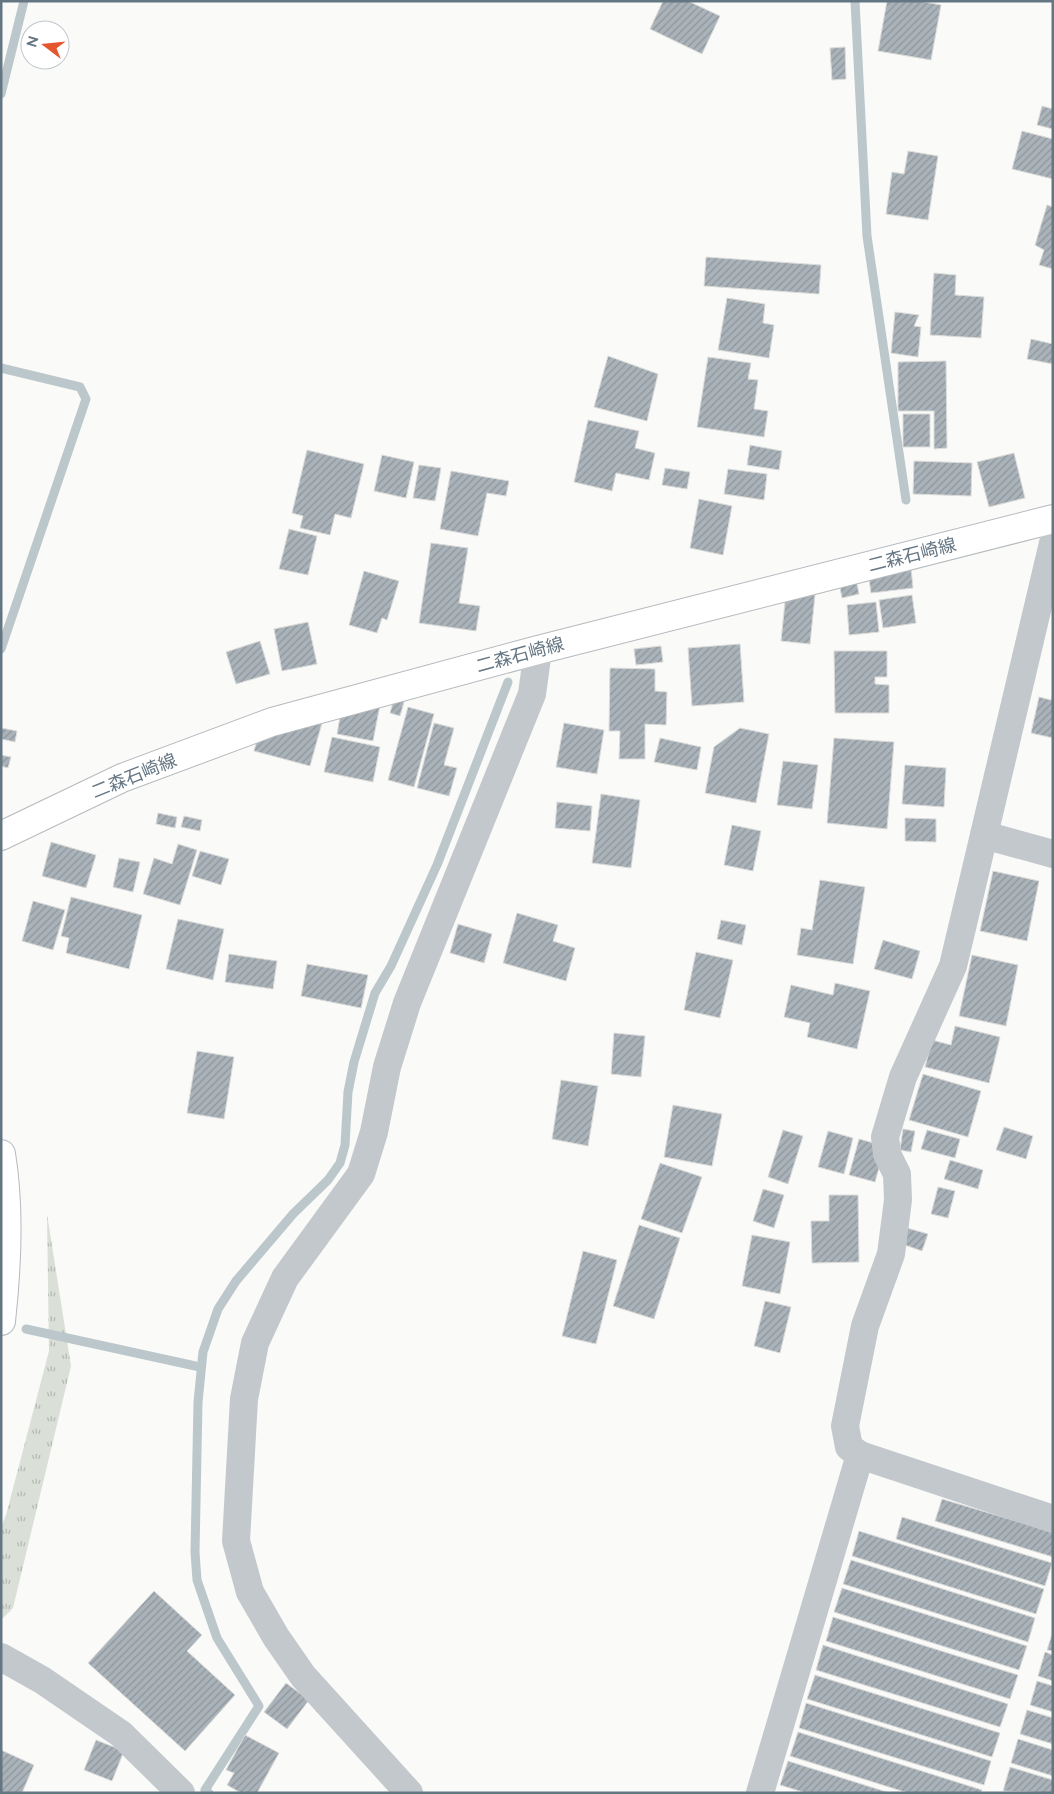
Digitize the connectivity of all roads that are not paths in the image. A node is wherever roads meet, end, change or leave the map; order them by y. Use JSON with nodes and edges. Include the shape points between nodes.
{"nodes":[{"id":1,"x":1053,"y":519,"type":"edge"},
{"id":2,"x":1053,"y":542,"type":"edge"},
{"id":3,"x":538,"y":650,"type":"junction"},
{"id":4,"x":984,"y":835,"type":"junction"},
{"id":5,"x":1,"y":836,"type":"edge"},
{"id":6,"x":1053,"y":854,"type":"edge"},
{"id":7,"x":1,"y":1154,"type":"edge"},
{"id":8,"x":1,"y":1321,"type":"edge"},
{"id":9,"x":860,"y":1455,"type":"junction"},
{"id":10,"x":1053,"y":1519,"type":"edge"},
{"id":11,"x":1,"y":1657,"type":"edge"},
{"id":12,"x":181,"y":1793,"type":"edge"},
{"id":13,"x":409,"y":1793,"type":"edge"},
{"id":14,"x":760,"y":1793,"type":"edge"}],
"edges":[{"from":1,"to":3,"type":"main road","name":"二森石崎線"},
{"from":2,"to":4,"type":"street"},
{"from":3,"to":5,"type":"main road","name":"二森石崎線","via":[[272,722],[122,778]]},
{"from":3,"to":13,"type":"street","via":[[532,694],[407,1003],[387,1067],[374,1132],[361,1174],[285,1278],[255,1343],[244,1399],[236,1542],[250,1592],[303,1676]]},
{"from":4,"to":6,"type":"street"},
{"from":4,"to":9,"type":"street","via":[[953,966],[904,1077],[885,1137],[887,1154],[897,1174],[898,1200],[891,1254],[866,1326],[845,1426],[848,1447]]},
{"from":7,"to":8,"type":"main road","via":[[5,1177],[5,1283]]},
{"from":9,"to":10,"type":"street"},
{"from":9,"to":14,"type":"street"},
{"from":11,"to":12,"type":"street","via":[[42,1680],[122,1734]]}]}
